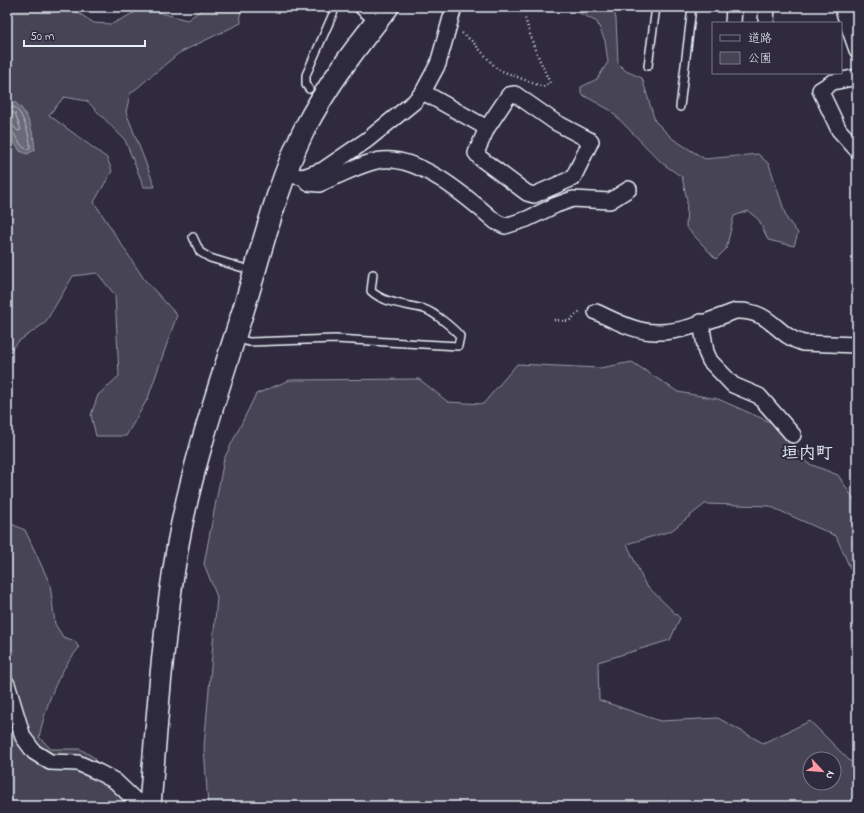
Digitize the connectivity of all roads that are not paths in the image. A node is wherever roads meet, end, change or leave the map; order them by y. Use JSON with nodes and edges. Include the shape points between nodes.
{"nodes":[{"id":1,"x":336,"y":7,"type":"edge"},
{"id":2,"x":362,"y":7,"type":"edge"},
{"id":3,"x":454,"y":7,"type":"edge"},
{"id":4,"x":656,"y":7,"type":"edge"},
{"id":5,"x":692,"y":7,"type":"edge"},
{"id":6,"x":734,"y":7,"type":"edge"},
{"id":7,"x":767,"y":7,"type":"edge"},
{"id":8,"x":842,"y":7,"type":"edge"},
{"id":9,"x":383,"y":13,"type":"edge"},
{"id":10,"x":733,"y":22,"type":"edge"},
{"id":11,"x":766,"y":22,"type":"edge"},
{"id":12,"x":857,"y":50,"type":"edge"},
{"id":13,"x":648,"y":66,"type":"dead end"},
{"id":14,"x":857,"y":77,"type":"edge"},
{"id":15,"x":309,"y":89,"type":"dead end"},
{"id":16,"x":423,"y":92,"type":"junction"},
{"id":17,"x":680,"y":107,"type":"dead end"},
{"id":18,"x":487,"y":128,"type":"junction"},
{"id":19,"x":857,"y":150,"type":"edge"},
{"id":20,"x":295,"y":175,"type":"junction"},
{"id":21,"x":629,"y":189,"type":"dead end"},
{"id":22,"x":193,"y":237,"type":"dead end"},
{"id":23,"x":255,"y":272,"type":"junction"},
{"id":24,"x":373,"y":274,"type":"dead end"},
{"id":25,"x":596,"y":312,"type":"road end"},
{"id":26,"x":701,"y":322,"type":"junction"},
{"id":27,"x":234,"y":338,"type":"junction"},
{"id":28,"x":857,"y":345,"type":"edge"},
{"id":29,"x":793,"y":435,"type":"dead end"},
{"id":30,"x":7,"y":684,"type":"edge"},
{"id":31,"x":150,"y":806,"type":"edge"}],
"edges":[{"from":1,"to":15,"type":"lane","via":[[306,75],[306,85]]},
{"from":2,"to":9,"type":"street"},
{"from":3,"to":16,"type":"street","via":[[438,64]]},
{"from":4,"to":13,"type":"lane"},
{"from":5,"to":17,"type":"lane"},
{"from":6,"to":10,"type":"street"},
{"from":7,"to":11,"type":"street"},
{"from":8,"to":12,"type":"street"},
{"from":9,"to":20,"type":"street","via":[[326,91],[304,131]]},
{"from":14,"to":19,"type":"street","via":[[833,82],[820,90],[839,130]]},
{"from":16,"to":18,"type":"street"},
{"from":16,"to":20,"type":"street","via":[[367,140],[323,170]]},
{"from":18,"to":18,"type":"street","via":[[509,95],[515,94],[555,122],[591,141],[573,178],[534,195],[527,193],[476,153]]},
{"from":20,"to":21,"type":"street","via":[[308,183],[319,184],[382,160],[406,164],[448,182],[496,222],[505,226],[573,199],[610,201]]},
{"from":20,"to":23,"type":"street"},
{"from":22,"to":23,"type":"lane","via":[[200,252],[210,258]]},
{"from":23,"to":27,"type":"street"},
{"from":24,"to":27,"type":"lane","via":[[371,291],[377,296],[399,304],[426,310],[455,330],[460,336],[458,346],[335,339],[249,342]]},
{"from":25,"to":26,"type":"street","via":[[624,325],[659,332]]},
{"from":26,"to":28,"type":"street","via":[[736,311],[746,311],[766,318],[795,341]]},
{"from":26,"to":29,"type":"street","via":[[710,361],[733,385],[759,396]]},
{"from":27,"to":31,"type":"street","via":[[194,477],[179,543],[165,634]]},
{"from":30,"to":31,"type":"street","via":[[23,737],[34,752],[50,762],[78,763],[98,772],[115,781],[135,800]]}]}
